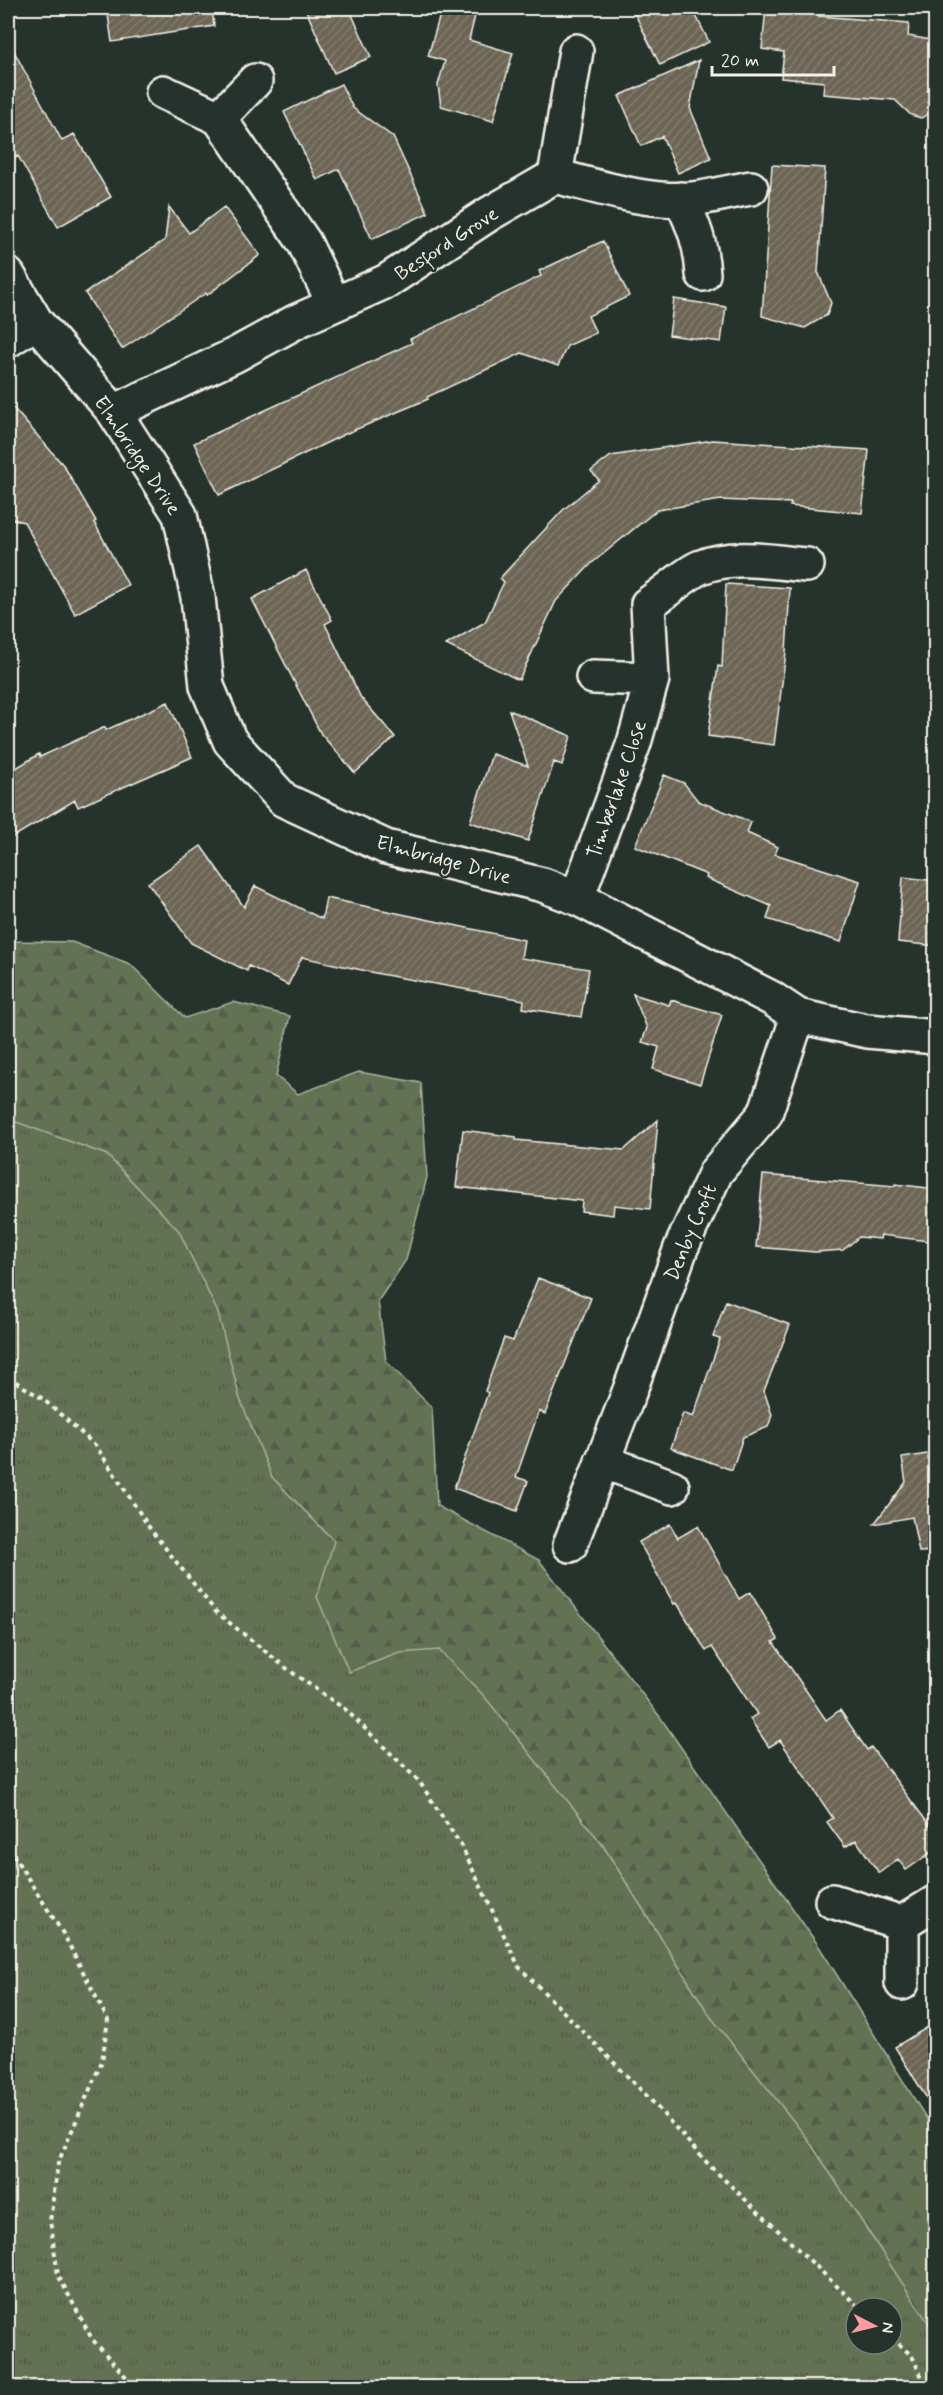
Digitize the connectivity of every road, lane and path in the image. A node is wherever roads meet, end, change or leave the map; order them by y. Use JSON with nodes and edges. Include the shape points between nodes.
{"nodes":[{"id":1,"x":576,"y":51,"type":"dead end"},
{"id":2,"x":255,"y":81,"type":"dead end"},
{"id":3,"x":163,"y":92,"type":"dead end"},
{"id":4,"x":219,"y":118,"type":"junction"},
{"id":5,"x":555,"y":176,"type":"junction"},
{"id":6,"x":751,"y":188,"type":"dead end"},
{"id":7,"x":681,"y":199,"type":"junction"},
{"id":8,"x":703,"y":274,"type":"dead end"},
{"id":9,"x":8,"y":275,"type":"edge"},
{"id":10,"x":334,"y":304,"type":"junction"},
{"id":11,"x":36,"y":322,"type":"junction"},
{"id":12,"x":8,"y":340,"type":"edge"},
{"id":13,"x":114,"y":412,"type":"junction"},
{"id":14,"x":807,"y":565,"type":"dead end"},
{"id":15,"x":593,"y":677,"type":"dead end"},
{"id":16,"x":652,"y":679,"type":"junction"},
{"id":17,"x":577,"y":898,"type":"junction"},
{"id":18,"x":798,"y":1016,"type":"junction"},
{"id":19,"x":936,"y":1037,"type":"edge"},
{"id":20,"x":8,"y":1377,"type":"edge"},
{"id":21,"x":603,"y":1461,"type":"junction"},
{"id":22,"x":672,"y":1487,"type":"dead end"},
{"id":23,"x":570,"y":1545,"type":"dead end"},
{"id":24,"x":8,"y":1847,"type":"edge"},
{"id":25,"x":832,"y":1901,"type":"dead end"},
{"id":26,"x":936,"y":1902,"type":"edge"},
{"id":27,"x":902,"y":1923,"type":"junction"},
{"id":28,"x":902,"y":1983,"type":"dead end"},
{"id":29,"x":847,"y":2296,"type":"edge"},
{"id":30,"x":904,"y":2349,"type":"edge"},
{"id":31,"x":136,"y":2388,"type":"edge"},
{"id":32,"x":927,"y":2388,"type":"edge"}],
"edges":[{"from":1,"to":5,"type":"street"},
{"from":2,"to":4,"type":"street"},
{"from":3,"to":4,"type":"street"},
{"from":4,"to":10,"type":"street","via":[[304,242]]},
{"from":5,"to":7,"type":"street","via":[[620,192]]},
{"from":5,"to":10,"type":"street","name":"Besford Grove","via":[[387,281]]},
{"from":6,"to":7,"type":"street"},
{"from":7,"to":8,"type":"street","via":[[701,249]]},
{"from":9,"to":11,"type":"street","name":"Elmbridge Drive"},
{"from":10,"to":13,"type":"street","name":"Besford Grove"},
{"from":11,"to":12,"type":"street"},
{"from":11,"to":13,"type":"street","name":"Elmbridge Drive"},
{"from":13,"to":17,"type":"street","name":"Elmbridge Drive","via":[[180,515],[198,597],[207,686],[230,741],[284,800],[386,847],[543,885]]},
{"from":14,"to":16,"type":"street","name":"Timberlake Close","via":[[758,561],[699,567],[648,604]]},
{"from":15,"to":16,"type":"street"},
{"from":16,"to":17,"type":"street","name":"Timberlake Close","via":[[634,743]]},
{"from":17,"to":18,"type":"street","name":"Elmbridge Drive","via":[[771,998]]},
{"from":18,"to":19,"type":"street","name":"Elmbridge Drive","via":[[867,1031]]},
{"from":18,"to":21,"type":"street","name":"Denby Croft","via":[[765,1114],[716,1172],[681,1248]]},
{"from":20,"to":29,"type":"path","via":[[44,1399],[96,1446],[151,1530],[216,1612],[346,1710],[419,1781],[462,1847],[519,1967],[648,2097],[710,2166]]},
{"from":21,"to":22,"type":"street"},
{"from":21,"to":23,"type":"street","name":"Denby Croft"},
{"from":24,"to":31,"type":"path","via":[[64,1935],[108,2020],[102,2061],[58,2163],[50,2221],[58,2276],[92,2339]]},
{"from":25,"to":27,"type":"street"},
{"from":26,"to":27,"type":"street"},
{"from":27,"to":28,"type":"street"},
{"from":30,"to":32,"type":"path","via":[[912,2356]]}]}
